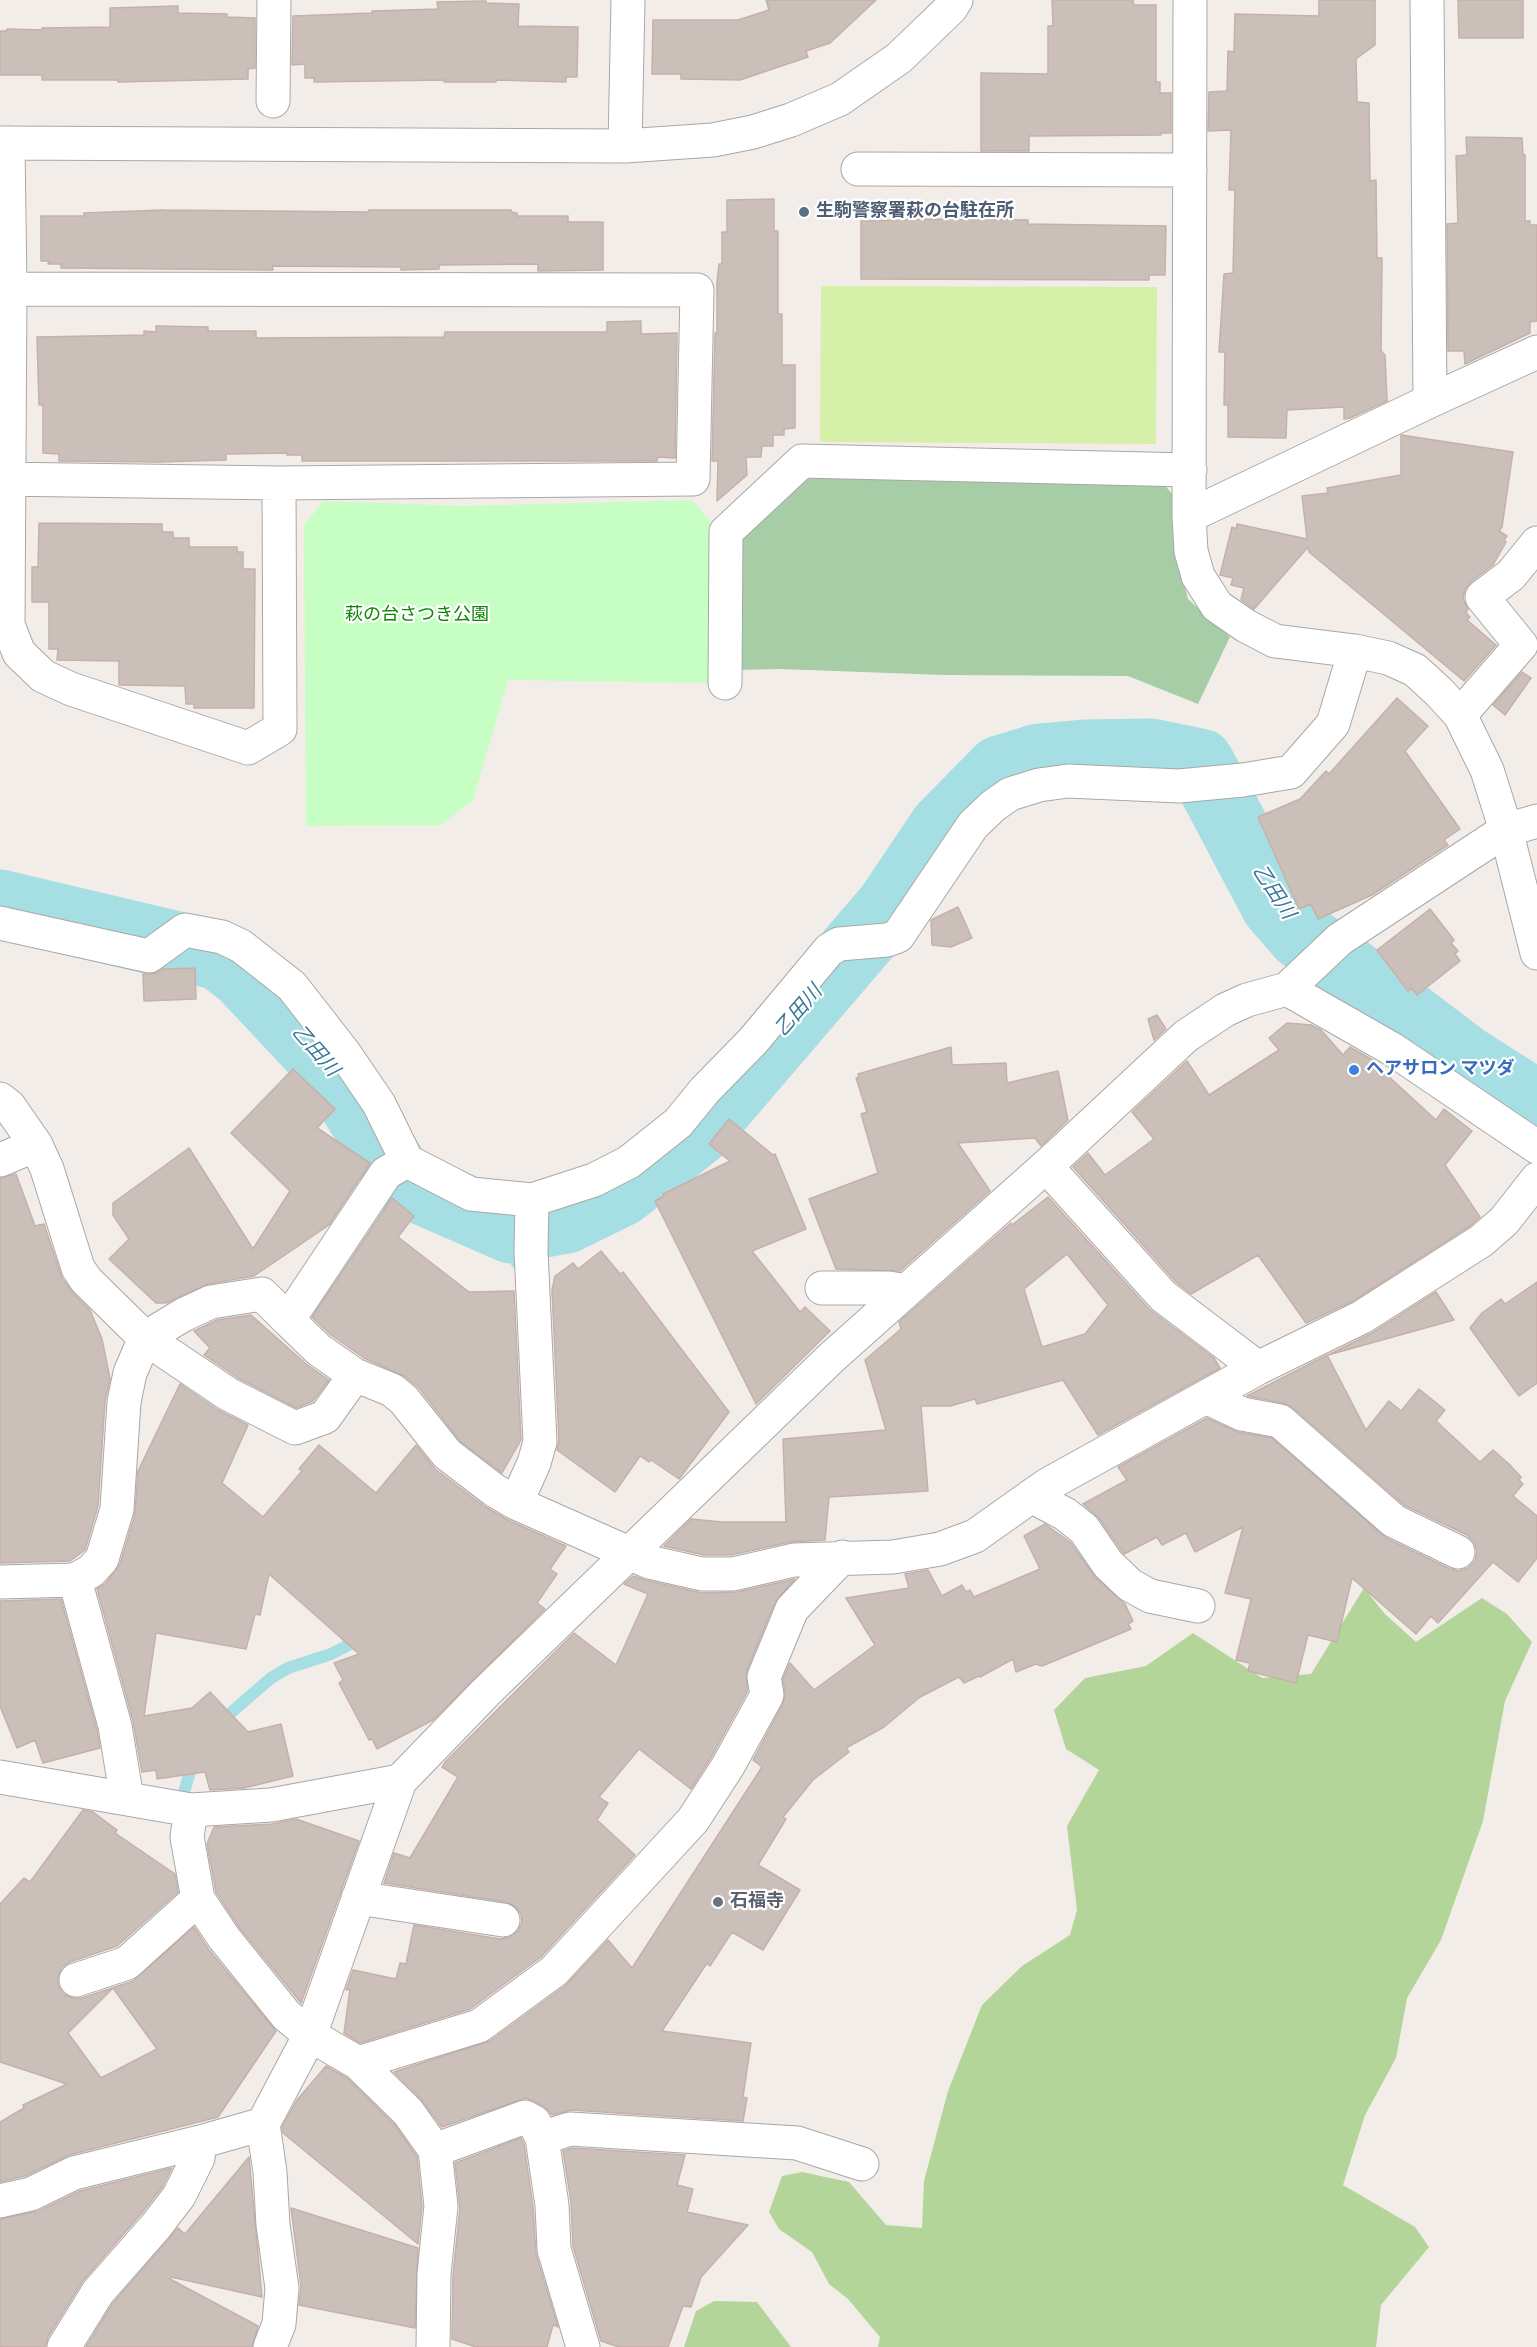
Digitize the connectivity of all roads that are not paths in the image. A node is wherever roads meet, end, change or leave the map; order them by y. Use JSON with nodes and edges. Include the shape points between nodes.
{"nodes":[{"id":1,"x":274,"y":0,"type":"edge"},
{"id":2,"x":628,"y":0,"type":"edge"},
{"id":3,"x":956,"y":0,"type":"edge"},
{"id":4,"x":1190,"y":0,"type":"edge"},
{"id":5,"x":1427,"y":0,"type":"edge"},
{"id":6,"x":273,"y":101,"type":"dead end"},
{"id":7,"x":4,"y":143,"type":"edge"},
{"id":8,"x":625,"y":146,"type":"junction"},
{"id":9,"x":858,"y":169,"type":"dead end"},
{"id":10,"x":1190,"y":170,"type":"junction"},
{"id":11,"x":5,"y":289,"type":"edge"},
{"id":12,"x":1537,"y":352,"type":"edge"},
{"id":13,"x":1430,"y":401,"type":"junction"},
{"id":14,"x":1190,"y":470,"type":"junction"},
{"id":15,"x":4,"y":479,"type":"edge"},
{"id":16,"x":279,"y":483,"type":"junction"},
{"id":17,"x":1189,"y":516,"type":"junction"},
{"id":18,"x":1537,"y":543,"type":"edge"},
{"id":19,"x":1355,"y":651,"type":"junction"},
{"id":20,"x":725,"y":683,"type":"dead end"},
{"id":21,"x":1460,"y":715,"type":"junction"},
{"id":22,"x":1537,"y":821,"type":"edge"},
{"id":23,"x":1506,"y":830,"type":"junction"},
{"id":24,"x":0,"y":923,"type":"edge"},
{"id":25,"x":1537,"y":953,"type":"edge"},
{"id":26,"x":1287,"y":989,"type":"junction"},
{"id":27,"x":0,"y":1099,"type":"edge"},
{"id":28,"x":36,"y":1145,"type":"junction"},
{"id":29,"x":1537,"y":1147,"type":"edge"},
{"id":30,"x":0,"y":1160,"type":"edge"},
{"id":31,"x":407,"y":1161,"type":"junction"},
{"id":32,"x":1046,"y":1166,"type":"junction"},
{"id":33,"x":1537,"y":1179,"type":"edge"},
{"id":34,"x":532,"y":1200,"type":"junction"},
{"id":35,"x":822,"y":1288,"type":"dead end"},
{"id":36,"x":906,"y":1291,"type":"junction"},
{"id":37,"x":288,"y":1320,"type":"junction"},
{"id":38,"x":145,"y":1338,"type":"junction"},
{"id":39,"x":1258,"y":1368,"type":"junction"},
{"id":40,"x":355,"y":1375,"type":"junction"},
{"id":41,"x":1206,"y":1397,"type":"junction"},
{"id":42,"x":505,"y":1496,"type":"junction"},
{"id":43,"x":1031,"y":1496,"type":"junction"},
{"id":44,"x":940,"y":1549,"type":"junction"},
{"id":45,"x":1458,"y":1552,"type":"dead end"},
{"id":46,"x":630,"y":1554,"type":"junction"},
{"id":47,"x":842,"y":1557,"type":"junction"},
{"id":48,"x":985,"y":1558,"type":"dead end"},
{"id":49,"x":75,"y":1580,"type":"junction"},
{"id":50,"x":0,"y":1582,"type":"edge"},
{"id":51,"x":1198,"y":1606,"type":"dead end"},
{"id":52,"x":0,"y":1777,"type":"edge"},
{"id":53,"x":400,"y":1781,"type":"junction"},
{"id":54,"x":127,"y":1799,"type":"junction"},
{"id":55,"x":191,"y":1810,"type":"junction"},
{"id":56,"x":358,"y":1898,"type":"junction"},
{"id":57,"x":198,"y":1899,"type":"junction"},
{"id":58,"x":504,"y":1920,"type":"dead end"},
{"id":59,"x":76,"y":1980,"type":"dead end"},
{"id":60,"x":310,"y":2035,"type":"junction"},
{"id":61,"x":358,"y":2063,"type":"junction"},
{"id":62,"x":263,"y":2124,"type":"junction"},
{"id":63,"x":542,"y":2138,"type":"junction"},
{"id":64,"x":200,"y":2142,"type":"junction"},
{"id":65,"x":435,"y":2150,"type":"junction"},
{"id":66,"x":862,"y":2164,"type":"dead end"},
{"id":67,"x":0,"y":2201,"type":"edge"},
{"id":68,"x":64,"y":2347,"type":"edge"},
{"id":69,"x":270,"y":2347,"type":"edge"},
{"id":70,"x":434,"y":2347,"type":"edge"},
{"id":71,"x":583,"y":2347,"type":"edge"}],
"edges":[{"from":1,"to":6,"type":"street"},
{"from":2,"to":8,"type":"street"},
{"from":3,"to":8,"type":"street","via":[[899,58],[840,99],[814,111],[753,132],[713,140]]},
{"from":4,"to":10,"type":"street"},
{"from":5,"to":13,"type":"street"},
{"from":7,"to":8,"type":"street"},
{"from":7,"to":11,"type":"street"},
{"from":9,"to":10,"type":"street"},
{"from":10,"to":14,"type":"street"},
{"from":11,"to":15,"type":"street"},
{"from":11,"to":16,"type":"street","via":[[697,290],[693,479]]},
{"from":12,"to":13,"type":"street"},
{"from":13,"to":17,"type":"street"},
{"from":14,"to":17,"type":"street"},
{"from":14,"to":20,"type":"street","via":[[802,461],[726,532]]},
{"from":15,"to":16,"type":"street"},
{"from":15,"to":16,"type":"street","via":[[8,625],[18,653],[43,676],[71,689],[248,748],[280,729]]},
{"from":17,"to":19,"type":"street","via":[[1191,551],[1198,576],[1217,606],[1275,641]]},
{"from":18,"to":21,"type":"street","via":[[1511,575],[1482,597],[1521,645]]},
{"from":19,"to":21,"type":"street","via":[[1388,658],[1415,670]]},
{"from":19,"to":34,"type":"street","via":[[1333,724],[1291,772],[1179,786],[1068,781],[1010,794],[973,825],[898,936],[838,944],[829,950],[678,1123],[629,1162],[594,1180]]},
{"from":21,"to":23,"type":"street","via":[[1487,770]]},
{"from":22,"to":23,"type":"street"},
{"from":23,"to":25,"type":"street"},
{"from":23,"to":26,"type":"street","via":[[1340,939]]},
{"from":24,"to":31,"type":"street","via":[[149,956],[185,930],[222,937],[241,946],[292,986],[339,1045],[379,1104]]},
{"from":26,"to":29,"type":"street","via":[[1392,1049]]},
{"from":26,"to":32,"type":"street","via":[[1225,1010],[1186,1036]]},
{"from":27,"to":28,"type":"street"},
{"from":28,"to":30,"type":"street"},
{"from":28,"to":38,"type":"street","via":[[78,1268]]},
{"from":31,"to":34,"type":"street","via":[[471,1194]]},
{"from":31,"to":37,"type":"street","via":[[386,1173]]},
{"from":32,"to":36,"type":"street"},
{"from":32,"to":39,"type":"street","via":[[1163,1296]]},
{"from":33,"to":39,"type":"street","via":[[1504,1221],[1481,1241],[1362,1317]]},
{"from":34,"to":42,"type":"street","via":[[540,1442],[534,1463]]},
{"from":35,"to":36,"type":"street"},
{"from":36,"to":46,"type":"street","via":[[831,1358]]},
{"from":37,"to":38,"type":"street","via":[[262,1294],[211,1302]]},
{"from":37,"to":40,"type":"street","via":[[319,1350]]},
{"from":38,"to":40,"type":"street","via":[[228,1394],[295,1428],[325,1417]]},
{"from":38,"to":49,"type":"street","via":[[130,1373],[124,1402],[117,1509],[102,1559]]},
{"from":39,"to":41,"type":"street"},
{"from":40,"to":42,"type":"street","via":[[392,1390],[447,1454]]},
{"from":41,"to":43,"type":"street"},
{"from":41,"to":45,"type":"street","via":[[1242,1414],[1280,1421],[1394,1521]]},
{"from":42,"to":46,"type":"street"},
{"from":43,"to":44,"type":"street","via":[[975,1536]]},
{"from":43,"to":51,"type":"street","via":[[1084,1529],[1108,1564],[1130,1585],[1150,1596]]},
{"from":44,"to":47,"type":"street","via":[[892,1557]]},
{"from":44,"to":48,"type":"street"},
{"from":46,"to":47,"type":"street","via":[[702,1574],[733,1574],[794,1560]]},
{"from":46,"to":53,"type":"street"},
{"from":47,"to":61,"type":"street","via":[[792,1609],[764,1677],[766,1695],[693,1820],[554,1971],[479,2026]]},
{"from":49,"to":50,"type":"street"},
{"from":49,"to":54,"type":"street","via":[[115,1726]]},
{"from":52,"to":54,"type":"street"},
{"from":53,"to":55,"type":"street","via":[[271,1805]]},
{"from":53,"to":56,"type":"street"},
{"from":54,"to":55,"type":"street"},
{"from":55,"to":57,"type":"street","via":[[187,1837]]},
{"from":56,"to":58,"type":"street"},
{"from":56,"to":60,"type":"street"},
{"from":57,"to":59,"type":"street","via":[[127,1963]]},
{"from":57,"to":60,"type":"street","via":[[286,2015]]},
{"from":60,"to":61,"type":"street"},
{"from":60,"to":62,"type":"street"},
{"from":61,"to":65,"type":"street","via":[[408,2112]]},
{"from":62,"to":64,"type":"street"},
{"from":62,"to":69,"type":"street","via":[[282,2288],[279,2324]]},
{"from":63,"to":65,"type":"street","via":[[534,2122],[525,2117]]},
{"from":63,"to":66,"type":"street","via":[[570,2129],[797,2143]]},
{"from":63,"to":71,"type":"street","via":[[554,2249]]},
{"from":64,"to":67,"type":"street","via":[[74,2173],[32,2194]]},
{"from":64,"to":68,"type":"street","via":[[198,2158],[179,2196],[98,2292]]},
{"from":65,"to":70,"type":"street","via":[[441,2206],[434,2274]]}]}
